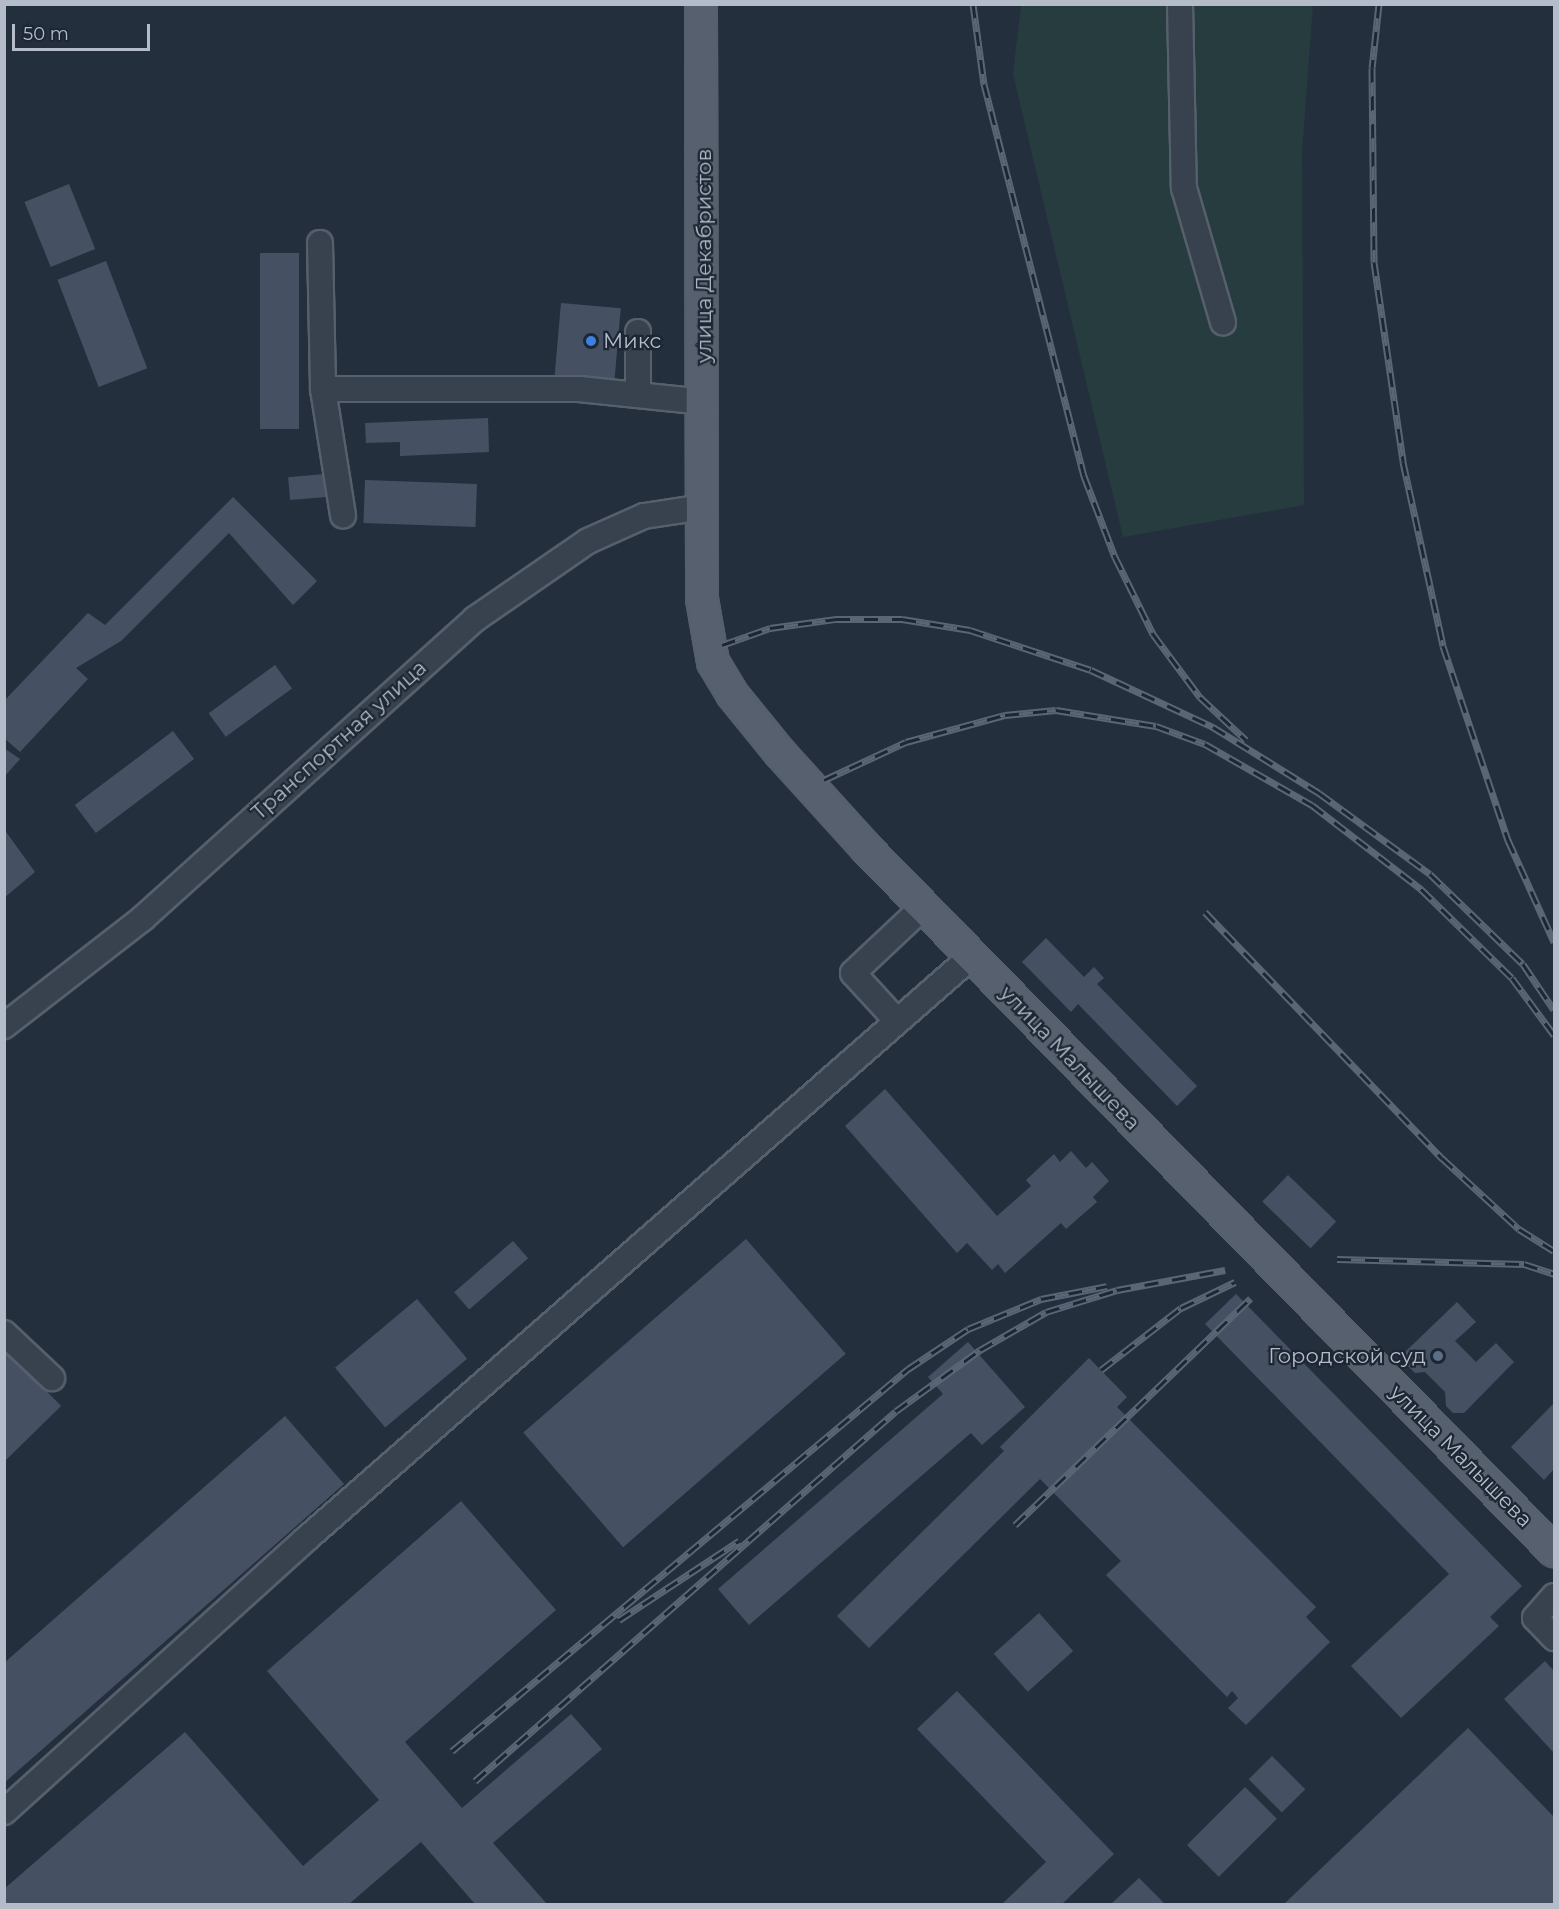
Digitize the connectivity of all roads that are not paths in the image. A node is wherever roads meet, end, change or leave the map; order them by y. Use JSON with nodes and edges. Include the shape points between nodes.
{"nodes":[{"id":1,"x":1180,"y":4,"type":"edge"},
{"id":2,"x":702,"y":5,"type":"edge"},
{"id":3,"x":320,"y":243,"type":"dead end"},
{"id":4,"x":1223,"y":322,"type":"dead end"},
{"id":5,"x":638,"y":332,"type":"dead end"},
{"id":6,"x":322,"y":389,"type":"junction"},
{"id":7,"x":638,"y":395,"type":"junction"},
{"id":8,"x":704,"y":402,"type":"junction"},
{"id":9,"x":704,"y":507,"type":"junction"},
{"id":10,"x":343,"y":515,"type":"dead end"},
{"id":11,"x":923,"y":907,"type":"junction"},
{"id":12,"x":971,"y":957,"type":"junction"},
{"id":13,"x":897,"y":1021,"type":"junction"},
{"id":14,"x":4,"y":1026,"type":"edge"},
{"id":15,"x":4,"y":1333,"type":"edge"},
{"id":16,"x":52,"y":1378,"type":"dead end"},
{"id":17,"x":1554,"y":1551,"type":"edge"},
{"id":18,"x":1554,"y":1596,"type":"edge"},
{"id":19,"x":1554,"y":1638,"type":"edge"},
{"id":20,"x":4,"y":1812,"type":"edge"}],
"edges":[{"from":1,"to":4,"type":"street","via":[[1184,188]]},
{"from":2,"to":8,"type":"main road","name":"улица Декабристов"},
{"from":3,"to":6,"type":"street"},
{"from":5,"to":7,"type":"street"},
{"from":6,"to":7,"type":"street","via":[[579,389]]},
{"from":6,"to":10,"type":"street"},
{"from":7,"to":8,"type":"street"},
{"from":8,"to":9,"type":"main road","name":"улица Декабристов"},
{"from":9,"to":11,"type":"main road","name":"улица Малышева","via":[[702,599],[713,663],[732,694],[780,753]]},
{"from":9,"to":14,"type":"street","name":"Транспортная улица","via":[[644,516],[588,541],[475,619],[143,918]]},
{"from":11,"to":12,"type":"main road","name":"улица Малышева"},
{"from":11,"to":13,"type":"street","via":[[853,973]]},
{"from":12,"to":13,"type":"street"},
{"from":12,"to":17,"type":"main road","name":"улица Малышева"},
{"from":13,"to":20,"type":"street","via":[[305,1540]]},
{"from":15,"to":16,"type":"street"},
{"from":18,"to":19,"type":"street","via":[[1535,1618]]}]}
